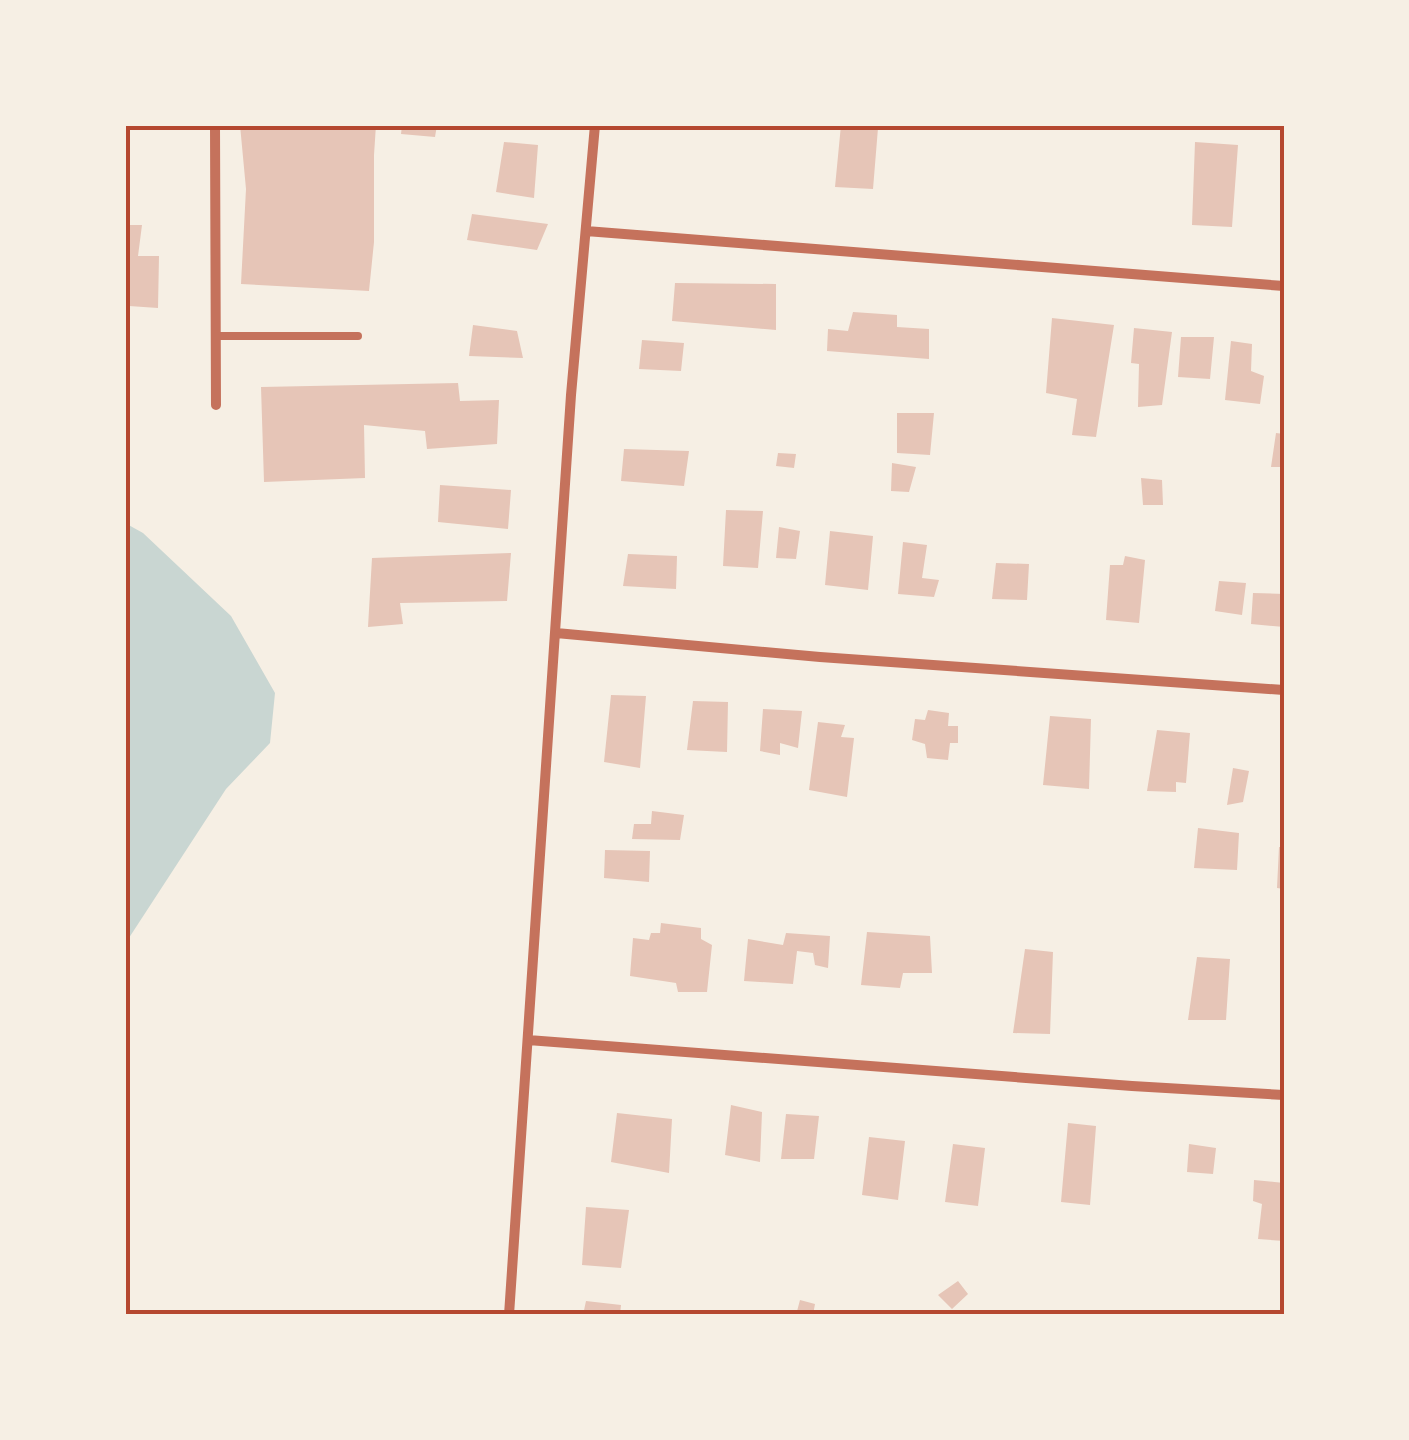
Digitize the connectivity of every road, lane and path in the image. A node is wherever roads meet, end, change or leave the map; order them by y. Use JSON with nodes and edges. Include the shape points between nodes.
{"nodes":[{"id":1,"x":215,"y":125,"type":"edge"},
{"id":2,"x":596,"y":125,"type":"edge"},
{"id":3,"x":586,"y":231,"type":"junction"},
{"id":4,"x":1284,"y":286,"type":"edge"},
{"id":5,"x":216,"y":336,"type":"junction"},
{"id":6,"x":358,"y":336,"type":"dead end"},
{"id":7,"x":216,"y":405,"type":"dead end"},
{"id":8,"x":556,"y":633,"type":"junction"},
{"id":9,"x":1284,"y":690,"type":"edge"},
{"id":10,"x":528,"y":1040,"type":"junction"},
{"id":11,"x":1284,"y":1095,"type":"edge"},
{"id":12,"x":508,"y":1315,"type":"edge"}],
"edges":[{"from":1,"to":5,"type":"street"},
{"from":2,"to":3,"type":"street"},
{"from":3,"to":4,"type":"street"},
{"from":3,"to":8,"type":"street"},
{"from":5,"to":6,"type":"lane"},
{"from":5,"to":7,"type":"street"},
{"from":8,"to":9,"type":"street"},
{"from":8,"to":10,"type":"street"},
{"from":10,"to":11,"type":"street"},
{"from":10,"to":12,"type":"street"}]}
